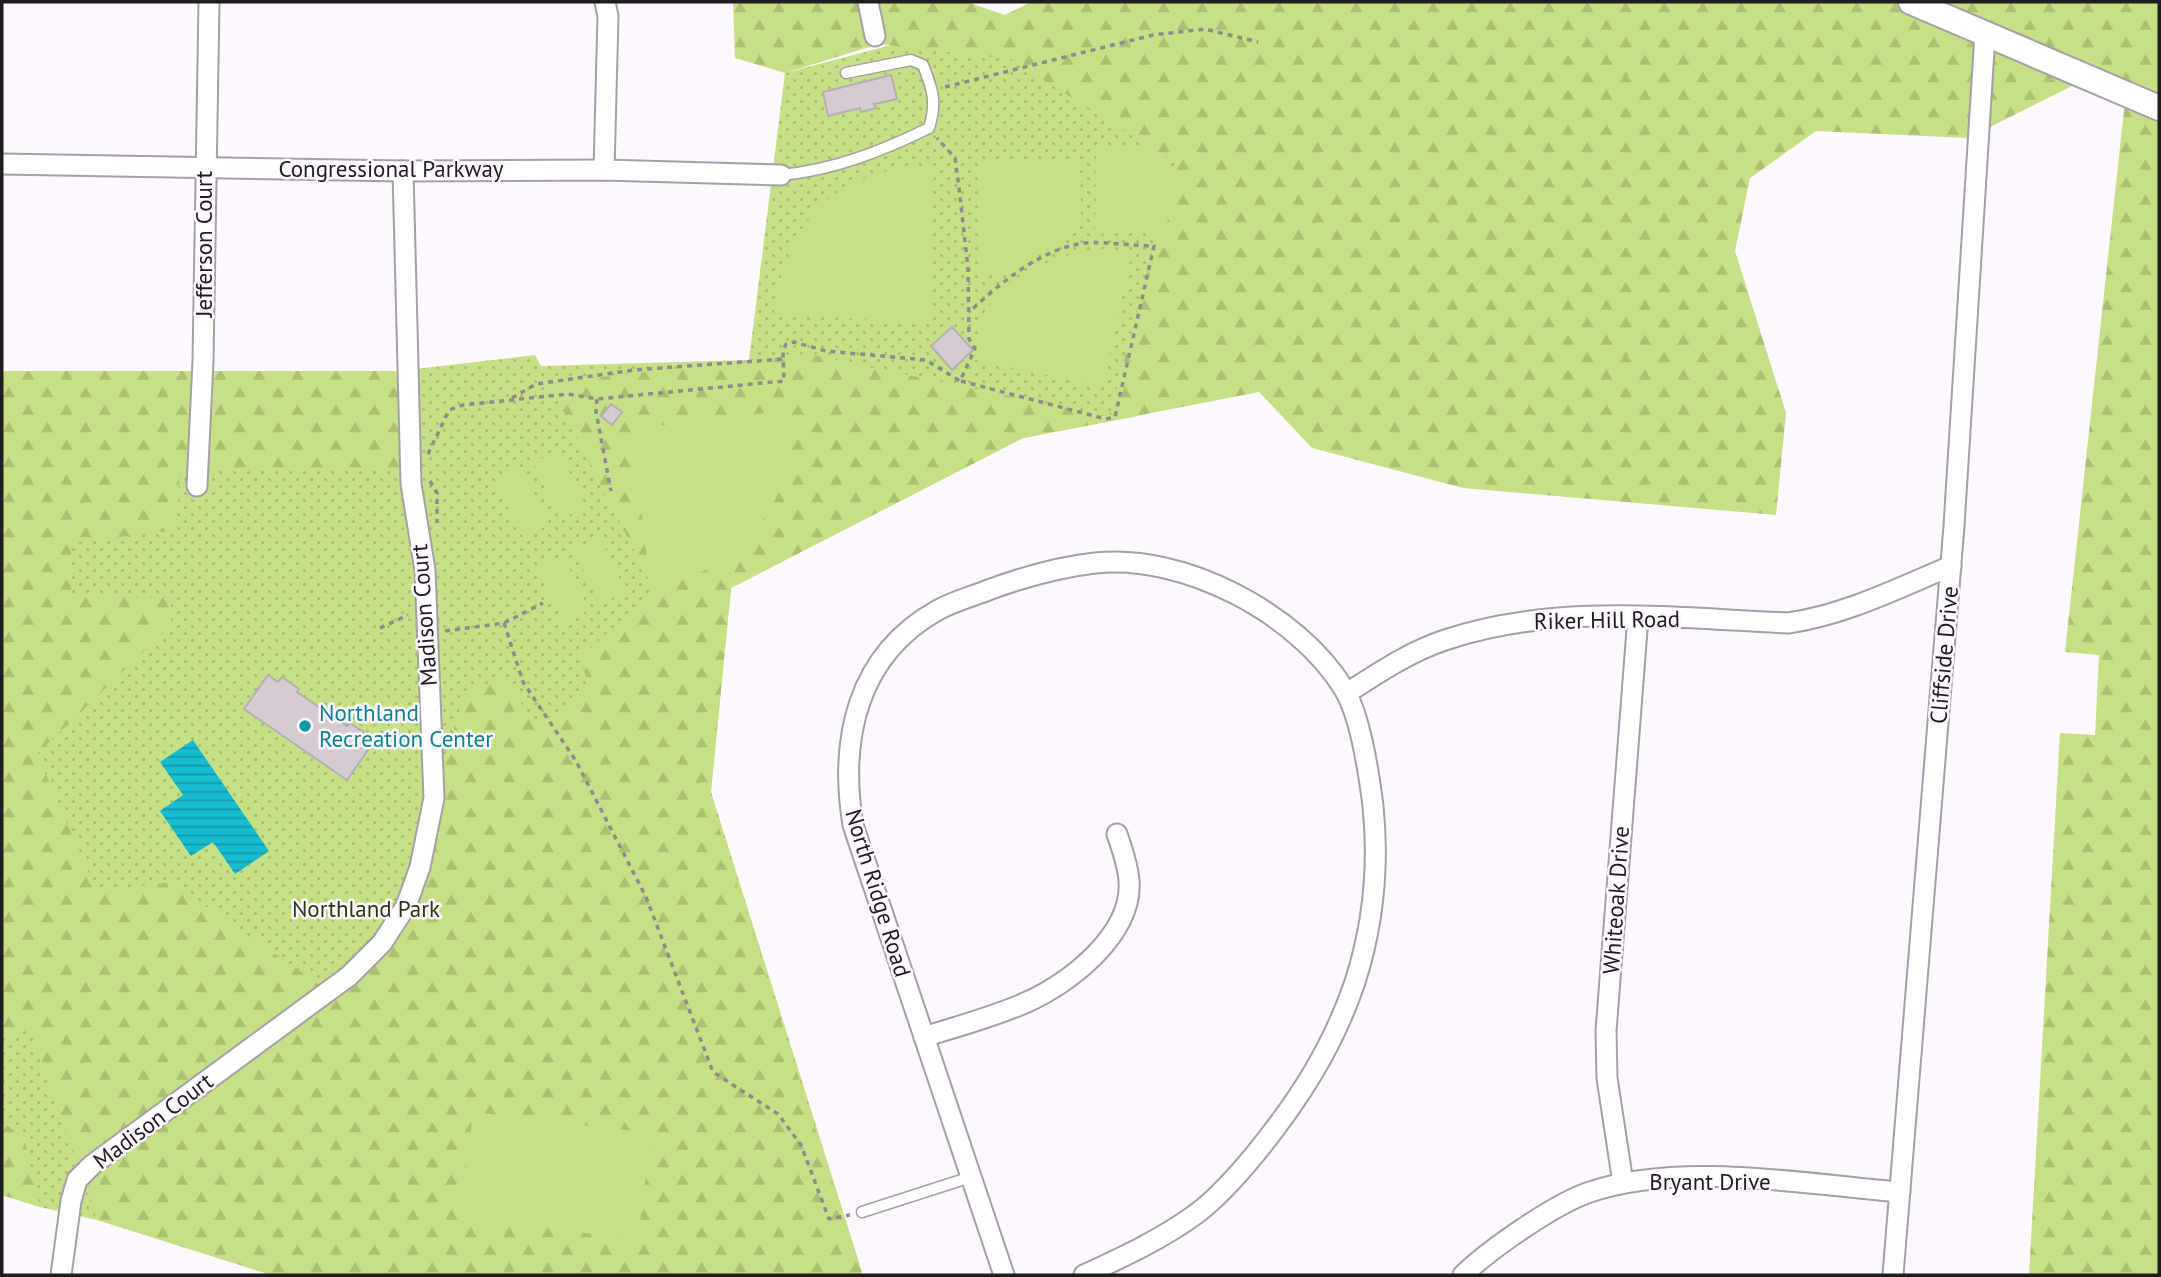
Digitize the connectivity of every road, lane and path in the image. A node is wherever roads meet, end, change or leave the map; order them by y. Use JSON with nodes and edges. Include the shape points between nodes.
{"nodes":[{"id":1,"x":209,"y":2,"type":"edge"},
{"id":2,"x":605,"y":2,"type":"edge"},
{"id":3,"x":868,"y":2,"type":"edge"},
{"id":4,"x":1911,"y":2,"type":"edge"},
{"id":5,"x":1985,"y":34,"type":"junction"},
{"id":6,"x":874,"y":36,"type":"dead end"},
{"id":7,"x":1258,"y":42,"type":"dead end"},
{"id":8,"x":846,"y":73,"type":"dead end"},
{"id":9,"x":933,"y":90,"type":"junction"},
{"id":10,"x":2159,"y":108,"type":"edge"},
{"id":11,"x":929,"y":128,"type":"junction"},
{"id":12,"x":2,"y":164,"type":"edge"},
{"id":13,"x":205,"y":167,"type":"junction"},
{"id":14,"x":604,"y":170,"type":"junction"},
{"id":15,"x":403,"y":171,"type":"junction"},
{"id":16,"x":781,"y":174,"type":"joint"},
{"id":17,"x":969,"y":312,"type":"junction"},
{"id":18,"x":783,"y":359,"type":"junction"},
{"id":19,"x":960,"y":381,"type":"junction"},
{"id":20,"x":510,"y":399,"type":"junction"},
{"id":21,"x":597,"y":399,"type":"junction"},
{"id":22,"x":423,"y":465,"type":"dead end"},
{"id":23,"x":426,"y":472,"type":"dead end"},
{"id":24,"x":197,"y":486,"type":"dead end"},
{"id":25,"x":611,"y":491,"type":"dead end"},
{"id":26,"x":437,"y":533,"type":"dead end"},
{"id":27,"x":1951,"y":566,"type":"junction"},
{"id":28,"x":543,"y":603,"type":"dead end"},
{"id":29,"x":1638,"y":617,"type":"junction"},
{"id":30,"x":445,"y":619,"type":"dead end"},
{"id":31,"x":504,"y":623,"type":"junction"},
{"id":32,"x":380,"y":628,"type":"dead end"},
{"id":33,"x":436,"y":631,"type":"junction"},
{"id":34,"x":1347,"y":693,"type":"junction"},
{"id":35,"x":1116,"y":834,"type":"dead end"},
{"id":36,"x":924,"y":1037,"type":"junction"},
{"id":37,"x":971,"y":1177,"type":"junction"},
{"id":38,"x":1623,"y":1183,"type":"junction"},
{"id":39,"x":1900,"y":1192,"type":"junction"},
{"id":40,"x":862,"y":1212,"type":"joint"},
{"id":41,"x":1472,"y":1272,"type":"edge"},
{"id":42,"x":61,"y":1275,"type":"edge"},
{"id":43,"x":1004,"y":1275,"type":"edge"},
{"id":44,"x":1084,"y":1275,"type":"edge"},
{"id":45,"x":1893,"y":1275,"type":"edge"}],
"edges":[{"from":1,"to":13,"type":"street","name":"Jefferson Court"},
{"from":2,"to":14,"type":"street"},
{"from":3,"to":6,"type":"street"},
{"from":4,"to":5,"type":"street"},
{"from":5,"to":10,"type":"street"},
{"from":5,"to":27,"type":"street","name":"Cliffside Drive"},
{"from":7,"to":9,"type":"path","via":[[1205,29],[1153,35]]},
{"from":8,"to":9,"type":"lane","via":[[912,60],[923,65]]},
{"from":9,"to":11,"type":"lane"},
{"from":11,"to":16,"type":"lane","via":[[838,165]]},
{"from":11,"to":17,"type":"path","via":[[954,158],[966,237]]},
{"from":12,"to":13,"type":"street","name":"Congressional Parkway"},
{"from":13,"to":15,"type":"street","name":"Congressional Parkway"},
{"from":13,"to":24,"type":"street","name":"Jefferson Court"},
{"from":14,"to":15,"type":"street","name":"Congressional Parkway"},
{"from":14,"to":16,"type":"street","name":"Congressional Parkway"},
{"from":15,"to":33,"type":"street","name":"Madison Court","via":[[411,484]]},
{"from":17,"to":19,"type":"path","via":[[969,339],[975,349]]},
{"from":17,"to":19,"type":"path","via":[[1006,278],[1079,243],[1154,247],[1115,416],[1106,419]]},
{"from":18,"to":19,"type":"path","via":[[786,344],[794,342],[826,351],[926,360]]},
{"from":18,"to":20,"type":"path","via":[[634,370],[536,384]]},
{"from":18,"to":21,"type":"path","via":[[784,381]]},
{"from":20,"to":21,"type":"path","via":[[568,394]]},
{"from":20,"to":22,"type":"path","via":[[449,410]]},
{"from":21,"to":25,"type":"path"},
{"from":23,"to":26,"type":"path","via":[[438,493]]},
{"from":27,"to":29,"type":"street","name":"Riker Hill Road","via":[[1812,620]]},
{"from":27,"to":39,"type":"street","name":"Cliffside Drive"},
{"from":28,"to":31,"type":"path"},
{"from":29,"to":34,"type":"street","name":"Riker Hill Road","via":[[1598,615],[1492,626],[1394,663]]},
{"from":29,"to":38,"type":"street","name":"Whiteoak Drive","via":[[1606,1031],[1607,1078]]},
{"from":30,"to":33,"type":"path"},
{"from":31,"to":33,"type":"path"},
{"from":31,"to":40,"type":"path","via":[[523,682],[576,761],[646,897],[713,1072],[778,1114],[801,1145],[829,1219]]},
{"from":32,"to":33,"type":"path","via":[[407,614],[412,632]]},
{"from":33,"to":42,"type":"street","name":"Madison Court","via":[[434,798],[420,867],[406,906],[382,943],[349,976],[77,1180]]},
{"from":34,"to":36,"type":"street","name":"North Ridge Road","via":[[1319,657],[1273,616],[1219,586],[1160,568],[1096,563],[1018,579],[941,608],[910,628],[872,673],[858,702],[849,748],[848,792],[853,825]]},
{"from":34,"to":44,"type":"street","via":[[1370,782],[1375,875],[1370,921],[1346,1010],[1303,1092],[1233,1181],[1160,1237]]},
{"from":35,"to":36,"type":"street","via":[[1130,883],[1119,925],[1105,944],[1056,986],[1027,1003]]},
{"from":36,"to":37,"type":"street","name":"North Ridge Road"},
{"from":37,"to":40,"type":"lane"},
{"from":37,"to":43,"type":"street","name":"North Ridge Road"},
{"from":38,"to":39,"type":"street","name":"Bryant Drive","via":[[1695,1177]]},
{"from":38,"to":41,"type":"street","name":"Bryant Drive","via":[[1585,1194],[1549,1213]]},
{"from":39,"to":45,"type":"street","name":"Cliffside Drive"}]}
